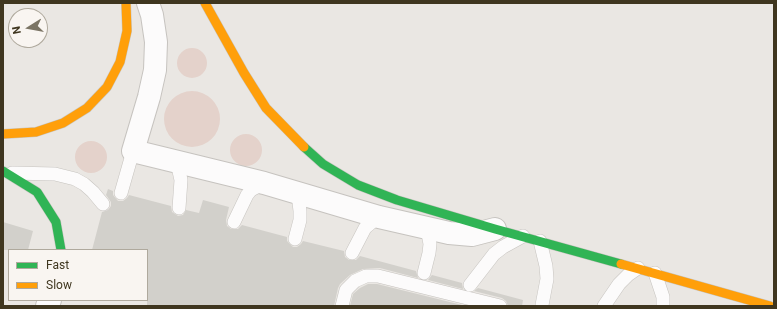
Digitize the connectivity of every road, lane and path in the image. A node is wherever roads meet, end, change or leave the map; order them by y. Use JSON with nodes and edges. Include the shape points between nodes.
{"nodes":[{"id":1,"x":126,"y":3,"type":"edge"},
{"id":2,"x":148,"y":3,"type":"edge"},
{"id":3,"x":205,"y":3,"type":"edge"},
{"id":4,"x":3,"y":134,"type":"edge"},
{"id":5,"x":133,"y":151,"type":"junction"},
{"id":6,"x":177,"y":162,"type":"junction"},
{"id":7,"x":6,"y":172,"type":"edge"},
{"id":8,"x":264,"y":183,"type":"junction"},
{"id":9,"x":121,"y":193,"type":"dead end"},
{"id":10,"x":298,"y":194,"type":"junction"},
{"id":11,"x":104,"y":204,"type":"dead end"},
{"id":12,"x":178,"y":208,"type":"dead end"},
{"id":13,"x":379,"y":217,"type":"junction"},
{"id":14,"x":234,"y":222,"type":"dead end"},
{"id":15,"x":427,"y":228,"type":"junction"},
{"id":16,"x":495,"y":230,"type":"junction"},
{"id":17,"x":523,"y":236,"type":"junction"},
{"id":18,"x":295,"y":239,"type":"dead end"},
{"id":19,"x":540,"y":241,"type":"junction"},
{"id":20,"x":61,"y":249,"type":"edge"},
{"id":21,"x":352,"y":254,"type":"dead end"},
{"id":22,"x":638,"y":268,"type":"junction"},
{"id":23,"x":424,"y":273,"type":"dead end"},
{"id":24,"x":654,"y":273,"type":"junction"},
{"id":25,"x":470,"y":285,"type":"dead end"},
{"id":26,"x":742,"y":298,"type":"junction"},
{"id":27,"x":542,"y":305,"type":"dead end"},
{"id":28,"x":766,"y":305,"type":"edge"},
{"id":29,"x":342,"y":306,"type":"edge"},
{"id":30,"x":500,"y":306,"type":"edge"},
{"id":31,"x":604,"y":306,"type":"edge"},
{"id":32,"x":663,"y":306,"type":"edge"},
{"id":33,"x":729,"y":306,"type":"edge"}],
"edges":[{"from":1,"to":4,"type":"street","via":[[127,31],[120,62],[107,87],[97,98],[87,108],[63,123],[36,132]]},
{"from":2,"to":5,"type":"street","via":[[156,42],[155,70]]},
{"from":3,"to":16,"type":"street","via":[[266,108],[323,164],[358,185],[397,200]]},
{"from":5,"to":6,"type":"street"},
{"from":5,"to":9,"type":"lane"},
{"from":6,"to":8,"type":"street"},
{"from":6,"to":12,"type":"lane","via":[[181,180]]},
{"from":7,"to":11,"type":"lane","via":[[55,174],[75,179],[84,184]]},
{"from":7,"to":20,"type":"street","via":[[37,192],[56,222]]},
{"from":8,"to":10,"type":"street"},
{"from":8,"to":14,"type":"lane","via":[[247,195]]},
{"from":10,"to":13,"type":"street"},
{"from":10,"to":18,"type":"lane","via":[[300,220]]},
{"from":13,"to":15,"type":"street"},
{"from":13,"to":21,"type":"lane","via":[[365,228]]},
{"from":15,"to":16,"type":"street","via":[[460,235]]},
{"from":15,"to":23,"type":"lane","via":[[430,244]]},
{"from":16,"to":17,"type":"street"},
{"from":17,"to":19,"type":"street"},
{"from":17,"to":25,"type":"lane","via":[[494,254]]},
{"from":19,"to":22,"type":"street"},
{"from":19,"to":27,"type":"lane","via":[[547,279]]},
{"from":22,"to":24,"type":"street"},
{"from":22,"to":31,"type":"lane","via":[[619,284]]},
{"from":24,"to":26,"type":"street"},
{"from":24,"to":32,"type":"lane","via":[[663,297]]},
{"from":26,"to":28,"type":"street"},
{"from":26,"to":33,"type":"lane"},
{"from":29,"to":30,"type":"lane","via":[[346,290],[354,281],[366,276],[378,276]]}]}
